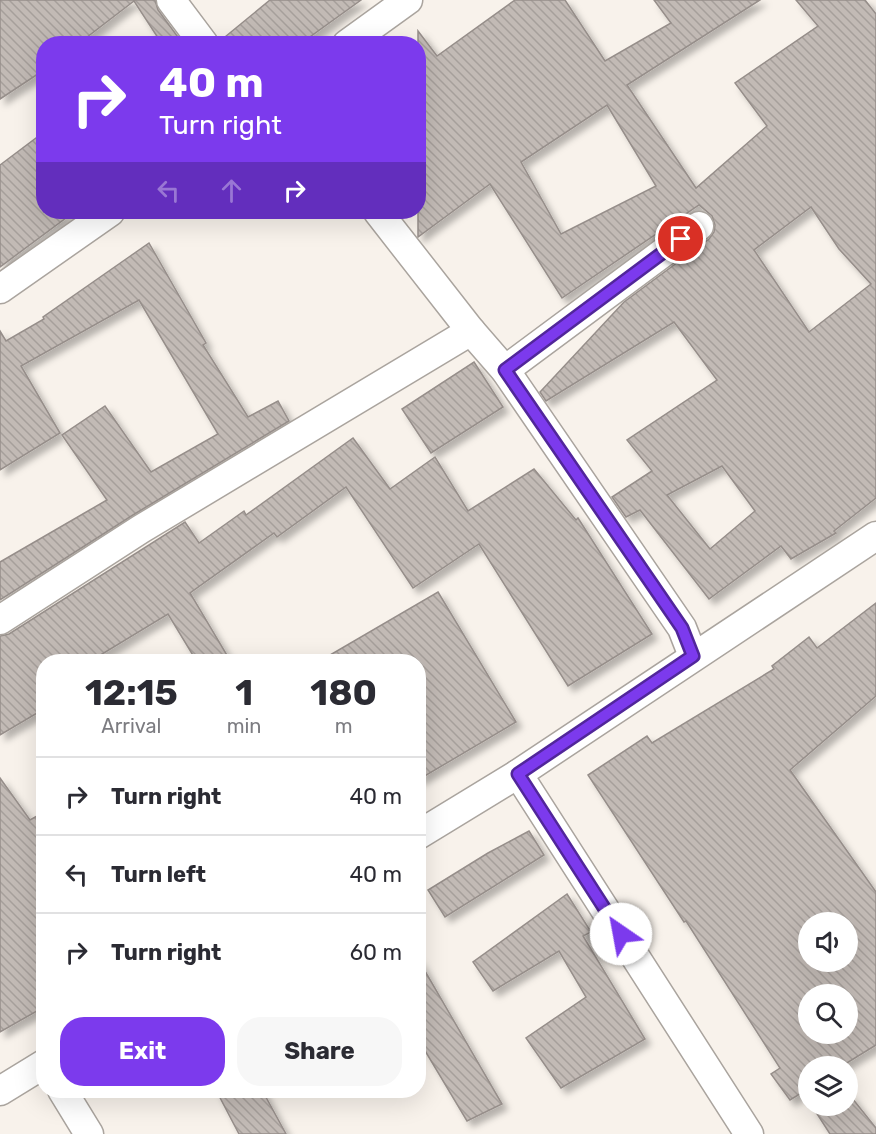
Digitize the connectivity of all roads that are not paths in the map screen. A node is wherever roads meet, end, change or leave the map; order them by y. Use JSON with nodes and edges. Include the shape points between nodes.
{"nodes":[{"id":1,"x":171,"y":0,"type":"edge"},
{"id":2,"x":408,"y":0,"type":"edge"},
{"id":3,"x":198,"y":36,"type":"edge"},
{"id":4,"x":357,"y":36,"type":"edge"},
{"id":5,"x":100,"y":219,"type":"edge"},
{"id":6,"x":383,"y":219,"type":"edge"},
{"id":7,"x":699,"y":226,"type":"dead end"},
{"id":8,"x":0,"y":290,"type":"edge"},
{"id":9,"x":471,"y":331,"type":"junction"},
{"id":10,"x":505,"y":370,"type":"junction"},
{"id":11,"x":876,"y":536,"type":"edge"},
{"id":12,"x":0,"y":620,"type":"edge"},
{"id":13,"x":693,"y":656,"type":"junction"},
{"id":14,"x":518,"y":774,"type":"junction"},
{"id":15,"x":426,"y":830,"type":"edge"},
{"id":16,"x":36,"y":1069,"type":"edge"},
{"id":17,"x":0,"y":1091,"type":"edge"},
{"id":18,"x":67,"y":1098,"type":"edge"},
{"id":19,"x":89,"y":1134,"type":"edge"},
{"id":20,"x":749,"y":1134,"type":"edge"}],
"edges":[{"from":1,"to":3,"type":"street"},
{"from":2,"to":4,"type":"street"},
{"from":5,"to":8,"type":"street"},
{"from":6,"to":9,"type":"street"},
{"from":7,"to":10,"type":"street"},
{"from":9,"to":10,"type":"street"},
{"from":9,"to":12,"type":"street","via":[[141,529]]},
{"from":10,"to":13,"type":"street","via":[[682,628]]},
{"from":11,"to":13,"type":"street"},
{"from":13,"to":14,"type":"street"},
{"from":14,"to":15,"type":"street"},
{"from":14,"to":20,"type":"street"},
{"from":16,"to":17,"type":"street"},
{"from":18,"to":19,"type":"street"}]}
